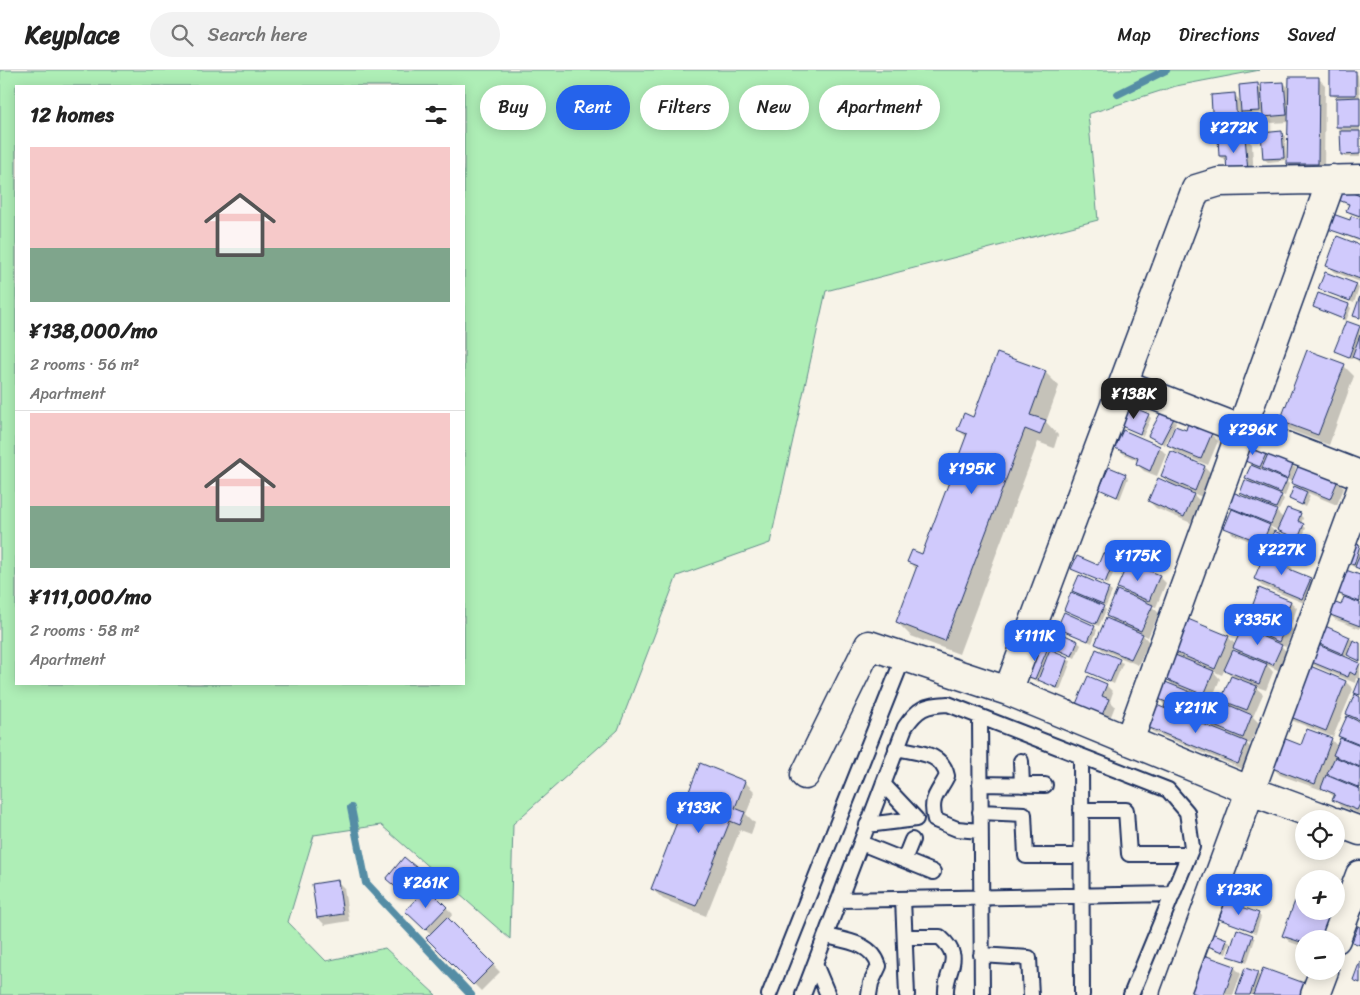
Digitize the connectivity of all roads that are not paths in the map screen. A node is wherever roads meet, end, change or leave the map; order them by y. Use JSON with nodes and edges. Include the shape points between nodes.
{"nodes":[{"id":1,"x":1332,"y":178,"type":"junction"},
{"id":2,"x":1360,"y":179,"type":"edge"},
{"id":3,"x":1124,"y":384,"type":"junction"},
{"id":4,"x":1243,"y":430,"type":"junction"},
{"id":5,"x":1360,"y":475,"type":"edge"},
{"id":6,"x":1360,"y":493,"type":"edge"},
{"id":7,"x":904,"y":656,"type":"junction"},
{"id":8,"x":1008,"y":690,"type":"junction"},
{"id":9,"x":980,"y":717,"type":"junction"},
{"id":10,"x":1129,"y":741,"type":"junction"},
{"id":11,"x":896,"y":748,"type":"junction"},
{"id":12,"x":1081,"y":756,"type":"junction"},
{"id":13,"x":1021,"y":761,"type":"dead end"},
{"id":14,"x":805,"y":775,"type":"dead end"},
{"id":15,"x":883,"y":784,"type":"junction"},
{"id":16,"x":980,"y":784,"type":"junction"},
{"id":17,"x":1022,"y":785,"type":"junction"},
{"id":18,"x":1045,"y":785,"type":"dead end"},
{"id":19,"x":1251,"y":791,"type":"junction"},
{"id":20,"x":1081,"y":810,"type":"junction"},
{"id":21,"x":1303,"y":810,"type":"edge"},
{"id":22,"x":980,"y":812,"type":"junction"},
{"id":23,"x":867,"y":825,"type":"junction"},
{"id":24,"x":1345,"y":825,"type":"edge"},
{"id":25,"x":980,"y":831,"type":"junction"},
{"id":26,"x":1360,"y":831,"type":"edge"},
{"id":27,"x":912,"y":840,"type":"dead end"},
{"id":28,"x":861,"y":843,"type":"junction"},
{"id":29,"x":1189,"y":854,"type":"junction"},
{"id":30,"x":1082,"y":856,"type":"junction"},
{"id":31,"x":904,"y":860,"type":"junction"},
{"id":32,"x":933,"y":872,"type":"dead end"},
{"id":33,"x":1360,"y":875,"type":"edge"},
{"id":34,"x":1173,"y":894,"type":"junction"},
{"id":35,"x":1082,"y":895,"type":"junction"},
{"id":36,"x":980,"y":898,"type":"junction"},
{"id":37,"x":903,"y":899,"type":"junction"},
{"id":38,"x":839,"y":900,"type":"junction"},
{"id":39,"x":1339,"y":930,"type":"edge"},
{"id":40,"x":826,"y":936,"type":"junction"},
{"id":41,"x":905,"y":937,"type":"junction"},
{"id":42,"x":981,"y":955,"type":"junction"},
{"id":43,"x":815,"y":964,"type":"junction"},
{"id":44,"x":1321,"y":980,"type":"edge"},
{"id":45,"x":769,"y":995,"type":"edge"},
{"id":46,"x":803,"y":995,"type":"edge"},
{"id":47,"x":828,"y":995,"type":"edge"},
{"id":48,"x":869,"y":995,"type":"edge"},
{"id":49,"x":907,"y":995,"type":"edge"},
{"id":50,"x":946,"y":995,"type":"edge"},
{"id":51,"x":982,"y":995,"type":"edge"},
{"id":52,"x":1032,"y":995,"type":"edge"},
{"id":53,"x":1082,"y":995,"type":"edge"},
{"id":54,"x":1132,"y":995,"type":"edge"},
{"id":55,"x":1174,"y":995,"type":"edge"},
{"id":56,"x":1315,"y":995,"type":"edge"}],
"edges":[{"from":1,"to":2,"type":"street"},
{"from":1,"to":3,"type":"street","via":[[1218,182],[1196,189]]},
{"from":1,"to":4,"type":"street"},
{"from":3,"to":4,"type":"street"},
{"from":3,"to":8,"type":"street"},
{"from":4,"to":5,"type":"street"},
{"from":4,"to":10,"type":"street"},
{"from":6,"to":19,"type":"street"},
{"from":7,"to":8,"type":"street"},
{"from":7,"to":14,"type":"street","via":[[869,645]]},
{"from":7,"to":45,"type":"lane"},
{"from":8,"to":10,"type":"street"},
{"from":9,"to":11,"type":"lane","via":[[948,704],[930,705],[915,712]]},
{"from":9,"to":12,"type":"lane"},
{"from":9,"to":16,"type":"lane"},
{"from":10,"to":19,"type":"street"},
{"from":11,"to":15,"type":"lane"},
{"from":11,"to":25,"type":"lane","via":[[930,755],[945,766],[947,776],[936,791],[932,807],[935,820],[957,829]]},
{"from":12,"to":20,"type":"lane"},
{"from":12,"to":29,"type":"lane","via":[[1168,790],[1187,812],[1192,847]]},
{"from":13,"to":17,"type":"lane"},
{"from":15,"to":23,"type":"lane"},
{"from":15,"to":23,"type":"lane","via":[[916,819]]},
{"from":16,"to":17,"type":"lane"},
{"from":16,"to":22,"type":"lane"},
{"from":17,"to":18,"type":"lane"},
{"from":19,"to":21,"type":"street"},
{"from":19,"to":55,"type":"street"},
{"from":20,"to":29,"type":"lane","via":[[1126,810],[1129,854]]},
{"from":20,"to":30,"type":"lane"},
{"from":22,"to":25,"type":"lane"},
{"from":22,"to":30,"type":"lane","via":[[1024,814],[1026,856]]},
{"from":23,"to":28,"type":"lane"},
{"from":24,"to":26,"type":"street"},
{"from":25,"to":36,"type":"lane"},
{"from":27,"to":31,"type":"lane"},
{"from":28,"to":31,"type":"lane"},
{"from":28,"to":38,"type":"lane"},
{"from":29,"to":34,"type":"lane"},
{"from":30,"to":35,"type":"lane"},
{"from":31,"to":32,"type":"lane"},
{"from":33,"to":39,"type":"street"},
{"from":34,"to":35,"type":"lane"},
{"from":34,"to":54,"type":"lane"},
{"from":35,"to":36,"type":"lane"},
{"from":35,"to":53,"type":"lane"},
{"from":36,"to":37,"type":"lane"},
{"from":36,"to":42,"type":"lane"},
{"from":37,"to":38,"type":"lane"},
{"from":37,"to":41,"type":"lane"},
{"from":38,"to":40,"type":"lane"},
{"from":40,"to":43,"type":"lane"},
{"from":40,"to":48,"type":"lane","via":[[865,947],[877,957],[880,966],[870,983]]},
{"from":41,"to":49,"type":"lane"},
{"from":41,"to":50,"type":"lane","via":[[940,937],[948,944],[954,962]]},
{"from":42,"to":51,"type":"lane"},
{"from":42,"to":52,"type":"lane","via":[[1030,958]]},
{"from":43,"to":46,"type":"lane"},
{"from":43,"to":47,"type":"lane"},
{"from":44,"to":56,"type":"street"}]}
